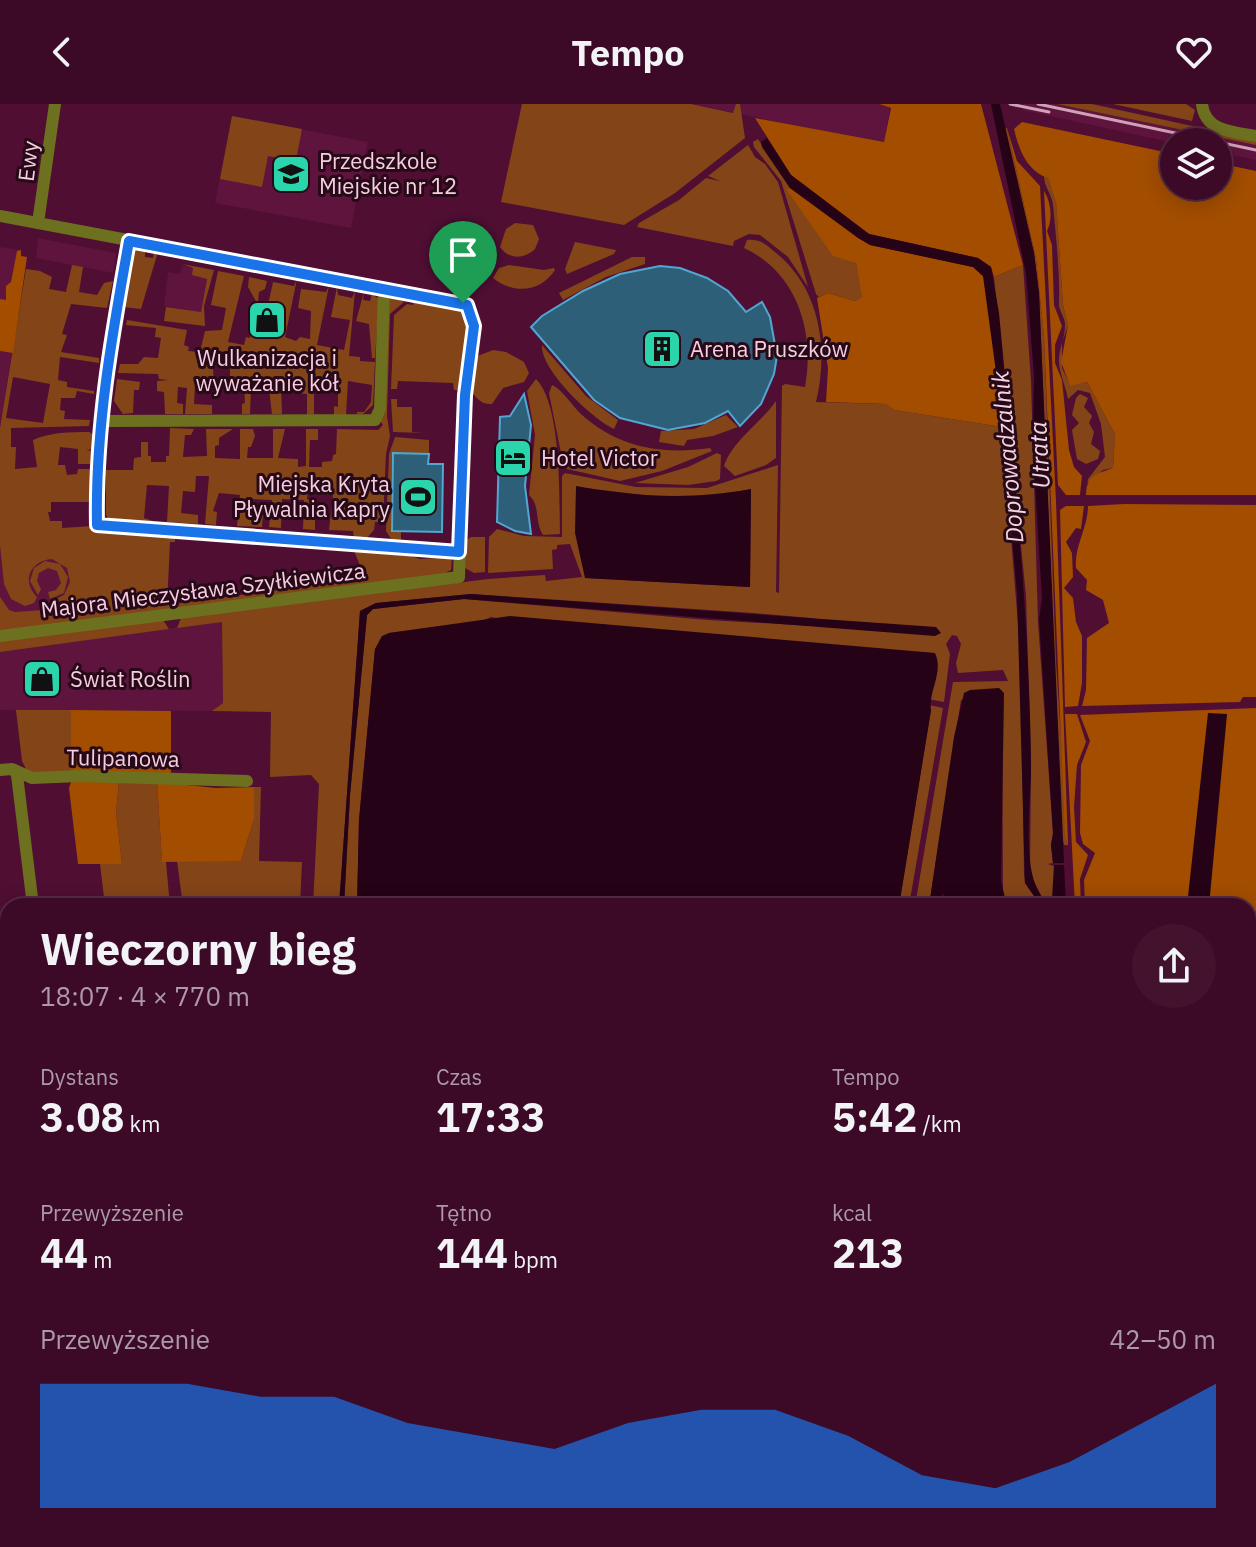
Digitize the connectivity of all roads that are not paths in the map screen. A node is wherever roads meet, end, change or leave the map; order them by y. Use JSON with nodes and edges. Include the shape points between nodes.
{"nodes":[{"id":1,"x":55,"y":104,"type":"edge"},
{"id":2,"x":1202,"y":104,"type":"edge"},
{"id":3,"x":1256,"y":136,"type":"edge"},
{"id":4,"x":0,"y":216,"type":"edge"},
{"id":5,"x":38,"y":223,"type":"junction"},
{"id":6,"x":129,"y":241,"type":"junction"},
{"id":7,"x":384,"y":288,"type":"junction"},
{"id":8,"x":101,"y":421,"type":"junction"},
{"id":9,"x":459,"y":552,"type":"junction"},
{"id":10,"x":0,"y":636,"type":"edge"},
{"id":11,"x":7,"y":770,"type":"edge"},
{"id":12,"x":247,"y":781,"type":"dead end"},
{"id":13,"x":32,"y":898,"type":"edge"}],
"edges":[{"from":1,"to":5,"type":"street","name":"Ewy"},
{"from":2,"to":3,"type":"street","via":[[1216,127]]},
{"from":4,"to":5,"type":"street"},
{"from":5,"to":6,"type":"street"},
{"from":6,"to":7,"type":"street"},
{"from":6,"to":8,"type":"street"},
{"from":7,"to":8,"type":"street","via":[[376,419]]},
{"from":7,"to":9,"type":"street","via":[[463,303],[472,313]]},
{"from":8,"to":9,"type":"street","via":[[97,525]]},
{"from":9,"to":10,"type":"street","name":"Majora Mieczysława Szyłkiewicza","via":[[459,577]]},
{"from":11,"to":12,"type":"street","name":"Tulipanowa","via":[[32,778]]},
{"from":11,"to":13,"type":"street","via":[[17,775]]}]}
